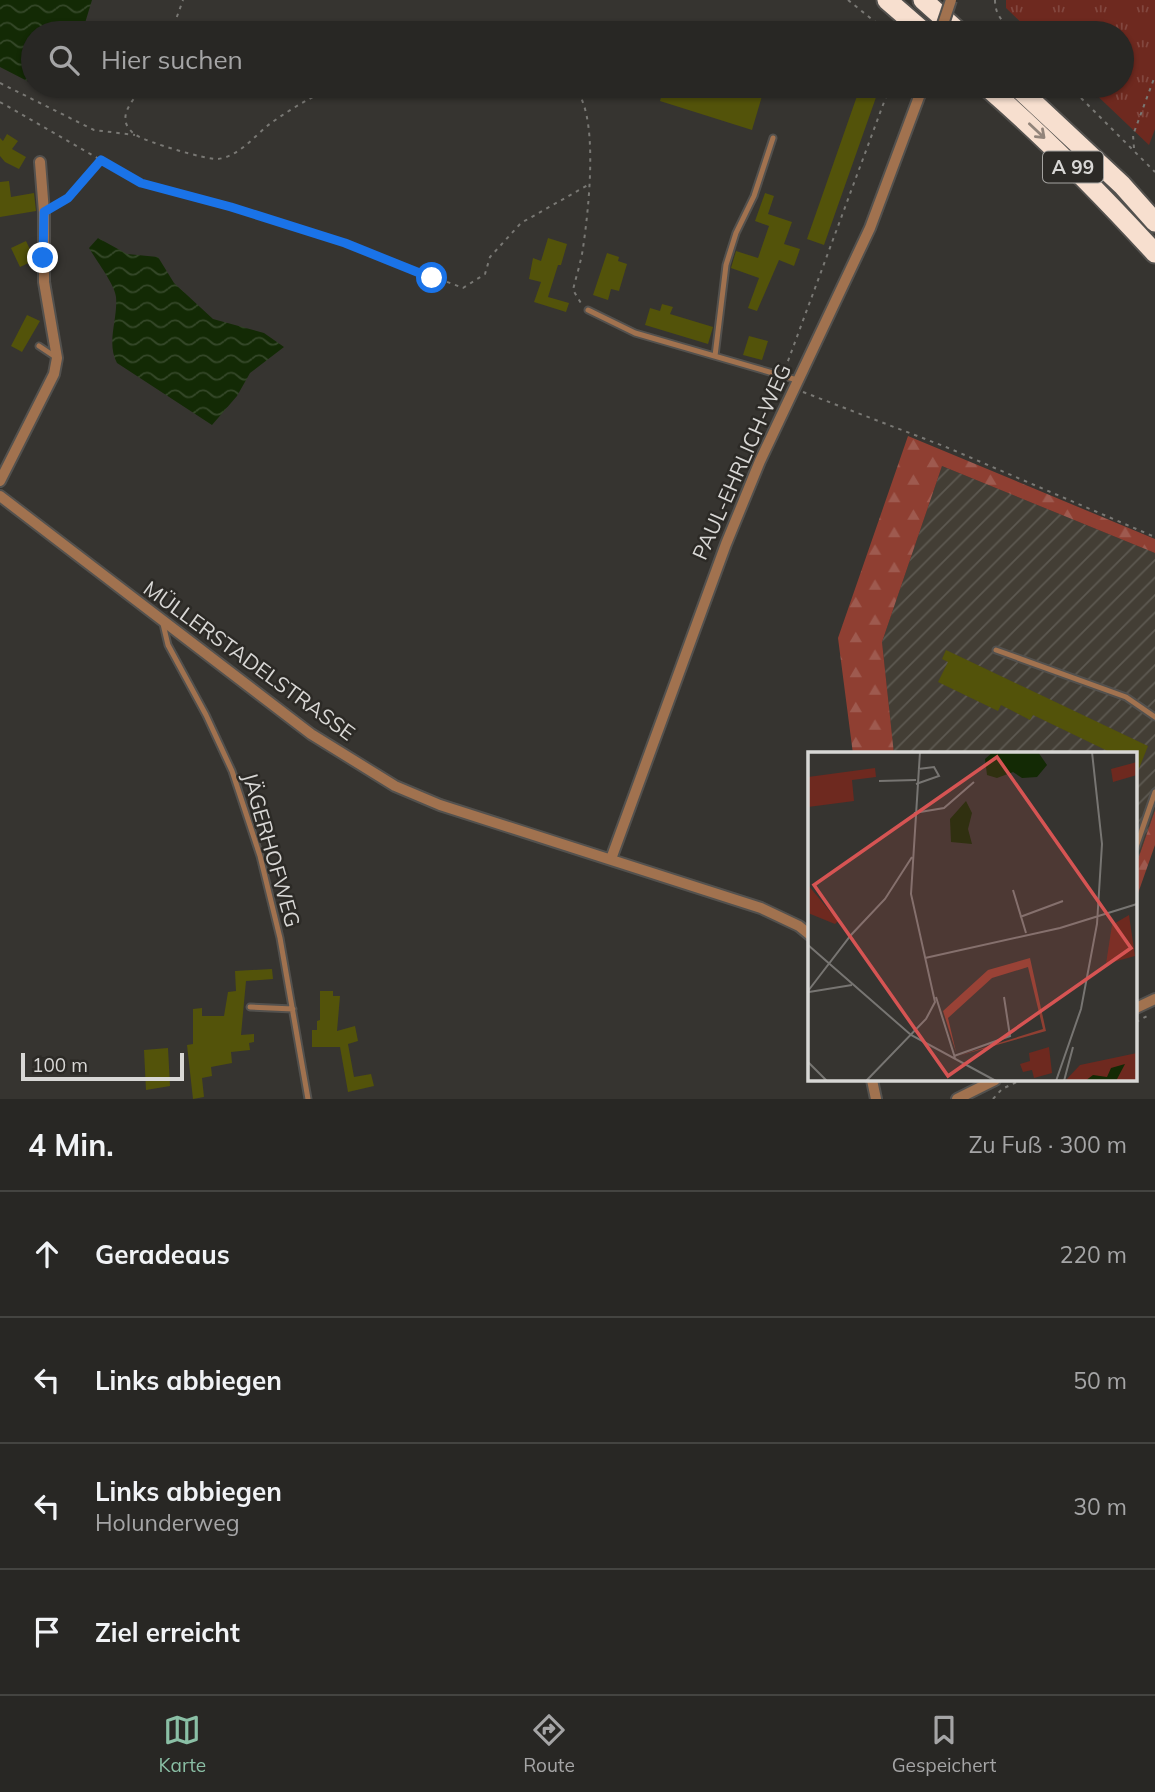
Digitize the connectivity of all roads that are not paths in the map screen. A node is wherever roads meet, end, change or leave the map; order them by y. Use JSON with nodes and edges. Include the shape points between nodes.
{"nodes":[{"id":1,"x":887,"y":0,"type":"edge"},
{"id":2,"x":923,"y":0,"type":"edge"},
{"id":3,"x":951,"y":0,"type":"edge"},
{"id":4,"x":911,"y":21,"type":"edge"},
{"id":5,"x":944,"y":21,"type":"edge"},
{"id":6,"x":947,"y":21,"type":"edge"},
{"id":7,"x":919,"y":98,"type":"edge"},
{"id":8,"x":999,"y":98,"type":"edge"},
{"id":9,"x":1029,"y":98,"type":"edge"},
{"id":10,"x":773,"y":138,"type":"dead end"},
{"id":11,"x":40,"y":162,"type":"dead end"},
{"id":12,"x":1155,"y":222,"type":"edge"},
{"id":13,"x":1155,"y":253,"type":"edge"},
{"id":14,"x":588,"y":310,"type":"road end"},
{"id":15,"x":39,"y":346,"type":"dead end"},
{"id":16,"x":715,"y":356,"type":"junction"},
{"id":17,"x":57,"y":358,"type":"junction"},
{"id":18,"x":796,"y":384,"type":"junction"},
{"id":19,"x":0,"y":481,"type":"edge"},
{"id":20,"x":0,"y":496,"type":"edge"},
{"id":21,"x":163,"y":623,"type":"junction"},
{"id":22,"x":996,"y":650,"type":"dead end"},
{"id":23,"x":1155,"y":718,"type":"edge"},
{"id":24,"x":1155,"y":792,"type":"edge"},
{"id":25,"x":1138,"y":841,"type":"edge"},
{"id":26,"x":611,"y":859,"type":"junction"},
{"id":27,"x":805,"y":925,"type":"edge"},
{"id":28,"x":1155,"y":999,"type":"edge"},
{"id":29,"x":250,"y":1007,"type":"dead end"},
{"id":30,"x":1138,"y":1007,"type":"edge"},
{"id":31,"x":293,"y":1009,"type":"junction"},
{"id":32,"x":991,"y":1082,"type":"edge"},
{"id":33,"x":308,"y":1099,"type":"edge"},
{"id":34,"x":957,"y":1099,"type":"edge"}],
"edges":[{"from":1,"to":4,"type":"highway"},
{"from":2,"to":6,"type":"highway"},
{"from":3,"to":5,"type":"street","bridge":true},
{"from":7,"to":18,"type":"street","name":"PAUL-EHRLICH-WEG","via":[[870,228]]},
{"from":8,"to":13,"type":"highway","number":"A 99","one_way":true,"via":[[1109,202]]},
{"from":9,"to":12,"type":"highway","number":"A 99"},
{"from":10,"to":16,"type":"lane","via":[[726,265]]},
{"from":11,"to":17,"type":"street","via":[[44,282]]},
{"from":14,"to":16,"type":"lane","via":[[635,333]]},
{"from":15,"to":17,"type":"lane"},
{"from":16,"to":18,"type":"lane"},
{"from":17,"to":19,"type":"street","via":[[54,374]]},
{"from":18,"to":26,"type":"street","name":"PAUL-EHRLICH-WEG","via":[[726,544]]},
{"from":20,"to":21,"type":"street","name":"MÜLLERSTADELSTRASSE"},
{"from":21,"to":26,"type":"street","name":"MÜLLERSTADELSTRASSE","via":[[311,734],[395,786],[440,805]]},
{"from":21,"to":31,"type":"lane","name":"JÄGERHOFWEG","via":[[168,645],[211,726],[245,807],[274,907]]},
{"from":22,"to":23,"type":"lane","via":[[1126,698]]},
{"from":24,"to":25,"type":"lane"},
{"from":26,"to":27,"type":"street","name":"MÜLLERSTADELSTRASSE"},
{"from":28,"to":30,"type":"street"},
{"from":29,"to":31,"type":"lane"},
{"from":31,"to":33,"type":"lane","name":"JÄGERHOFWEG"},
{"from":32,"to":34,"type":"street"}]}
